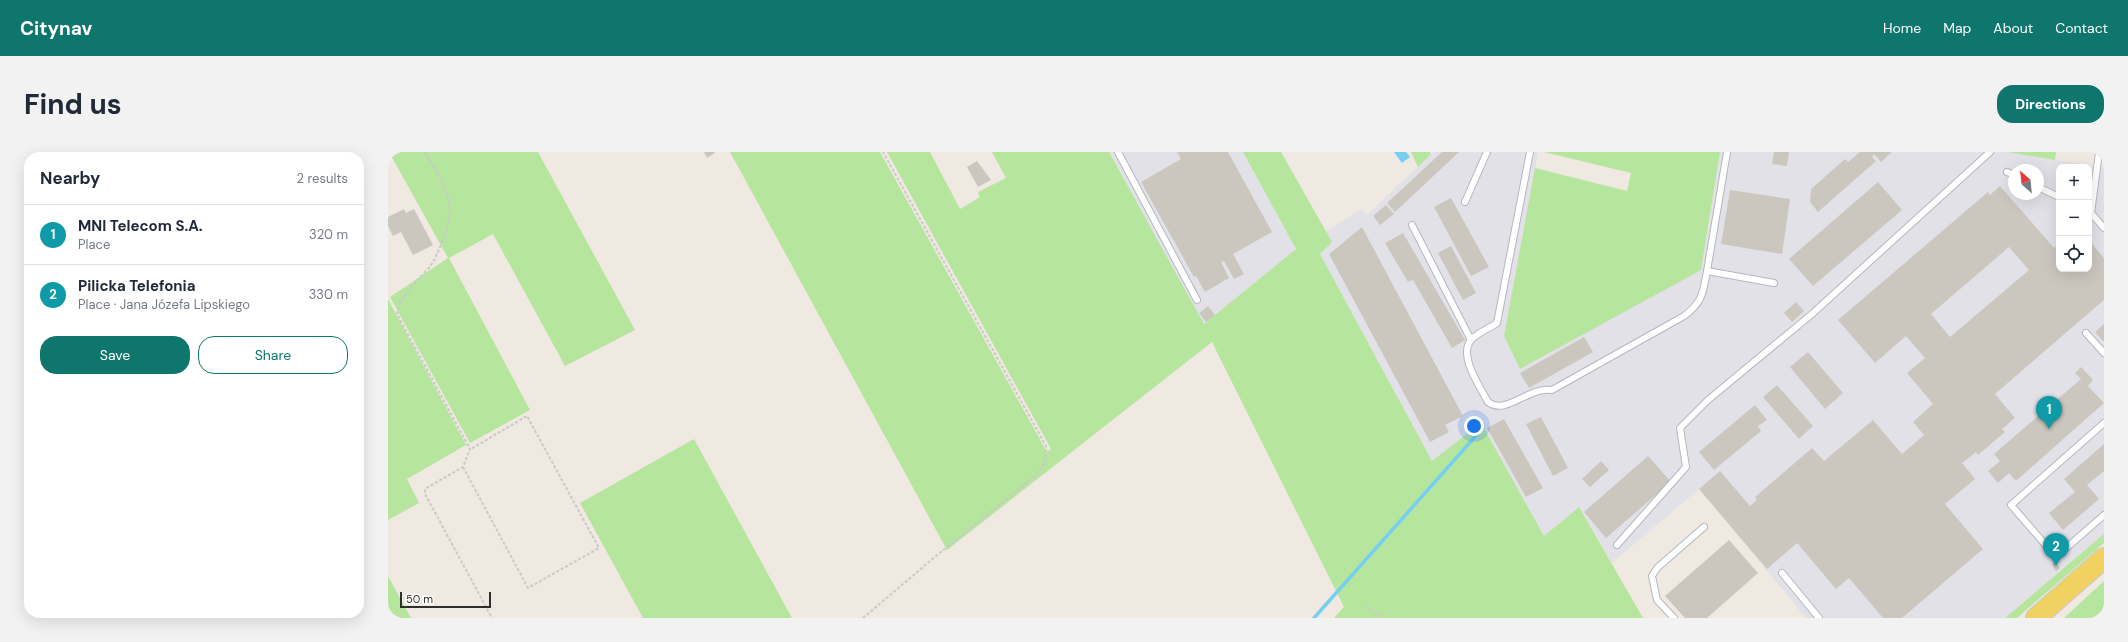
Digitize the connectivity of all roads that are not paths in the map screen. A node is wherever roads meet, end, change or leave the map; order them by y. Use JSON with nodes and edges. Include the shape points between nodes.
{"nodes":[{"id":1,"x":1118,"y":152,"type":"edge"},
{"id":2,"x":1487,"y":152,"type":"edge"},
{"id":3,"x":1530,"y":152,"type":"edge"},
{"id":4,"x":1727,"y":152,"type":"edge"},
{"id":5,"x":1990,"y":152,"type":"edge"},
{"id":6,"x":2099,"y":152,"type":"edge"},
{"id":7,"x":2044,"y":190,"type":"edge"},
{"id":8,"x":2056,"y":196,"type":"edge"},
{"id":9,"x":2092,"y":200,"type":"edge"},
{"id":10,"x":1465,"y":202,"type":"dead end"},
{"id":11,"x":2092,"y":215,"type":"edge"},
{"id":12,"x":1412,"y":225,"type":"dead end"},
{"id":13,"x":2104,"y":228,"type":"edge"},
{"id":14,"x":1708,"y":271,"type":"junction"},
{"id":15,"x":1774,"y":283,"type":"dead end"},
{"id":16,"x":1197,"y":300,"type":"dead end"},
{"id":17,"x":2086,"y":333,"type":"dead end"},
{"id":18,"x":1471,"y":340,"type":"junction"},
{"id":19,"x":2104,"y":353,"type":"edge"},
{"id":20,"x":2104,"y":423,"type":"edge"},
{"id":21,"x":2104,"y":515,"type":"edge"},
{"id":22,"x":1704,"y":527,"type":"dead end"},
{"id":23,"x":1617,"y":545,"type":"dead end"},
{"id":24,"x":2104,"y":558,"type":"edge"},
{"id":25,"x":1782,"y":573,"type":"dead end"},
{"id":26,"x":2104,"y":575,"type":"edge"},
{"id":27,"x":1674,"y":618,"type":"edge"},
{"id":28,"x":1819,"y":618,"type":"edge"},
{"id":29,"x":2036,"y":618,"type":"edge"},
{"id":30,"x":2056,"y":618,"type":"edge"}],
"edges":[{"from":1,"to":16,"type":"lane"},
{"from":2,"to":10,"type":"lane"},
{"from":3,"to":18,"type":"lane","via":[[1497,323]]},
{"from":4,"to":14,"type":"lane"},
{"from":5,"to":23,"type":"lane","via":[[1812,314],[1708,400],[1680,428],[1686,466]]},
{"from":6,"to":9,"type":"lane"},
{"from":7,"to":8,"type":"lane"},
{"from":11,"to":13,"type":"lane"},
{"from":12,"to":18,"type":"lane"},
{"from":14,"to":15,"type":"lane"},
{"from":14,"to":18,"type":"lane","via":[[1697,307],[1684,316],[1552,390],[1538,389],[1503,406],[1494,406],[1488,402],[1467,360],[1466,350]]},
{"from":17,"to":19,"type":"lane"},
{"from":20,"to":21,"type":"lane","via":[[2011,505],[2056,557]]},
{"from":22,"to":27,"type":"lane","via":[[1657,568],[1652,576],[1658,600]]},
{"from":24,"to":29,"type":"main road"},
{"from":25,"to":28,"type":"lane"},
{"from":26,"to":30,"type":"main road"}]}
